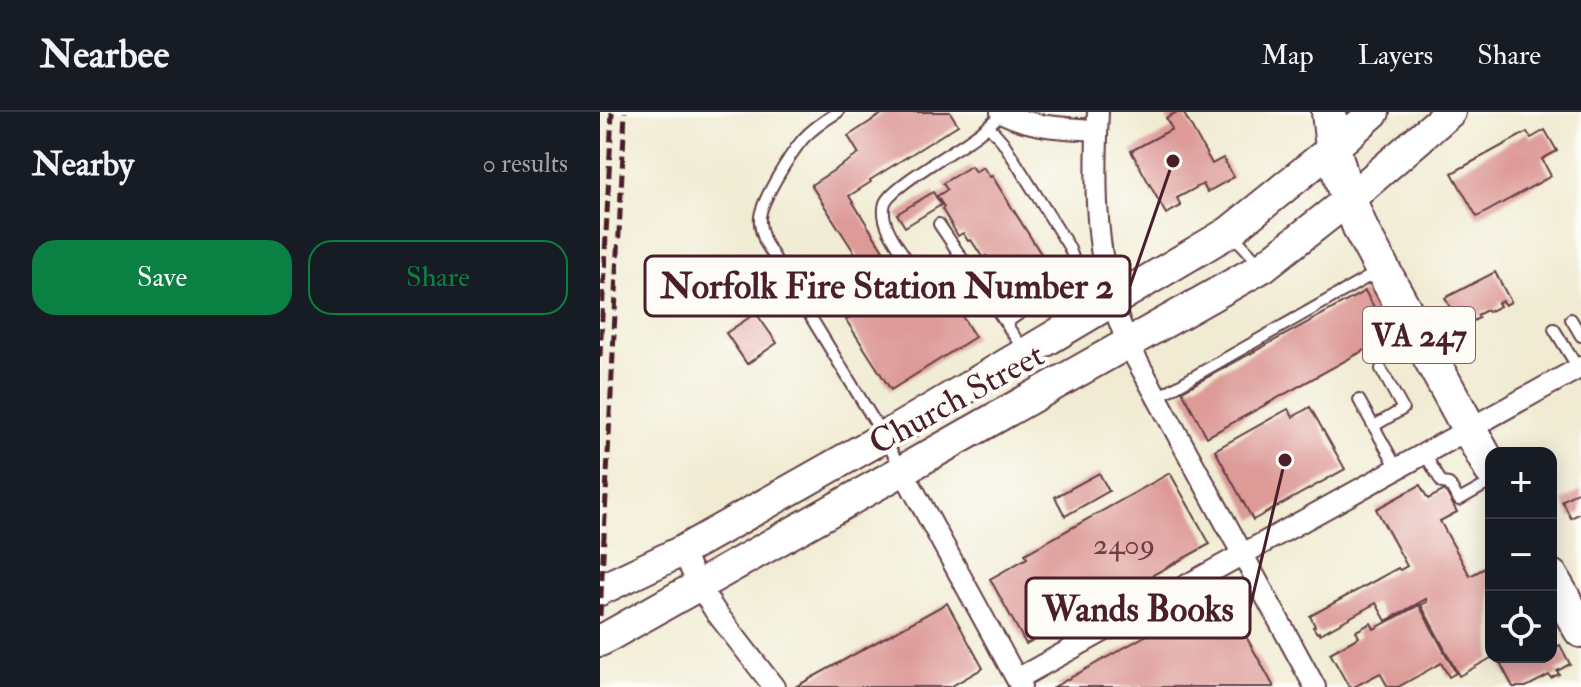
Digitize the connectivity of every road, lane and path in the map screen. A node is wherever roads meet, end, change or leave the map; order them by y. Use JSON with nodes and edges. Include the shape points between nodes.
{"nodes":[{"id":1,"x":838,"y":112,"type":"edge"},
{"id":2,"x":1329,"y":112,"type":"edge"},
{"id":3,"x":1374,"y":112,"type":"edge"},
{"id":4,"x":1450,"y":112,"type":"edge"},
{"id":5,"x":997,"y":117,"type":"edge"},
{"id":6,"x":1098,"y":121,"type":"edge"},
{"id":7,"x":1333,"y":148,"type":"junction"},
{"id":8,"x":1348,"y":200,"type":"junction"},
{"id":9,"x":939,"y":224,"type":"dead end"},
{"id":10,"x":1229,"y":232,"type":"junction"},
{"id":11,"x":1263,"y":267,"type":"junction"},
{"id":12,"x":1383,"y":269,"type":"junction"},
{"id":13,"x":914,"y":270,"type":"dead end"},
{"id":14,"x":1112,"y":302,"type":"junction"},
{"id":15,"x":1571,"y":319,"type":"dead end"},
{"id":16,"x":1006,"y":323,"type":"junction"},
{"id":17,"x":1554,"y":329,"type":"dead end"},
{"id":18,"x":1581,"y":336,"type":"edge"},
{"id":19,"x":1128,"y":344,"type":"junction"},
{"id":20,"x":1026,"y":353,"type":"junction"},
{"id":21,"x":1579,"y":368,"type":"edge"},
{"id":22,"x":1381,"y":369,"type":"dead end"},
{"id":23,"x":1156,"y":398,"type":"junction"},
{"id":24,"x":1359,"y":400,"type":"dead end"},
{"id":25,"x":1374,"y":426,"type":"junction"},
{"id":26,"x":1469,"y":428,"type":"junction"},
{"id":27,"x":884,"y":437,"type":"junction"},
{"id":28,"x":1424,"y":453,"type":"junction"},
{"id":29,"x":1485,"y":458,"type":"edge"},
{"id":30,"x":1397,"y":468,"type":"junction"},
{"id":31,"x":903,"y":471,"type":"junction"},
{"id":32,"x":1485,"y":485,"type":"edge"},
{"id":33,"x":682,"y":551,"type":"junction"},
{"id":34,"x":1241,"y":554,"type":"junction"},
{"id":35,"x":699,"y":586,"type":"junction"},
{"id":36,"x":1557,"y":588,"type":"edge"},
{"id":37,"x":600,"y":590,"type":"edge"},
{"id":38,"x":1581,"y":630,"type":"edge"},
{"id":39,"x":600,"y":641,"type":"edge"},
{"id":40,"x":1013,"y":684,"type":"edge"},
{"id":41,"x":774,"y":687,"type":"edge"},
{"id":42,"x":1315,"y":687,"type":"edge"}],
"edges":[{"from":1,"to":27,"type":"lane","via":[[802,141],[766,198],[760,228]]},
{"from":2,"to":7,"type":"main road","number":"VA 247"},
{"from":3,"to":7,"type":"main road","name":"Church Street"},
{"from":4,"to":8,"type":"main road","name":"Church Street"},
{"from":5,"to":6,"type":"street","via":[[1044,126]]},
{"from":5,"to":13,"type":"lane","via":[[895,190],[885,203],[889,231]]},
{"from":5,"to":16,"type":"lane","via":[[1003,142],[1074,260],[1067,281]]},
{"from":6,"to":14,"type":"street","via":[[1098,220]]},
{"from":7,"to":8,"type":"main road","number":"VA 247"},
{"from":7,"to":10,"type":"main road","name":"Church Street"},
{"from":8,"to":11,"type":"main road","name":"Church Street"},
{"from":8,"to":12,"type":"main road","number":"VA 247"},
{"from":9,"to":16,"type":"lane"},
{"from":10,"to":11,"type":"lane"},
{"from":10,"to":14,"type":"main road","name":"Church Street"},
{"from":11,"to":19,"type":"main road","name":"Church Street"},
{"from":12,"to":23,"type":"lane"},
{"from":12,"to":26,"type":"main road","number":"VA 247"},
{"from":14,"to":19,"type":"street"},
{"from":14,"to":20,"type":"main road","name":"Church Street"},
{"from":15,"to":18,"type":"lane"},
{"from":16,"to":20,"type":"lane"},
{"from":17,"to":21,"type":"lane"},
{"from":19,"to":23,"type":"street"},
{"from":19,"to":31,"type":"main road","name":"Church Street"},
{"from":20,"to":27,"type":"main road","name":"Church Street"},
{"from":21,"to":26,"type":"street"},
{"from":22,"to":25,"type":"lane","via":[[1403,409]]},
{"from":23,"to":34,"type":"street"},
{"from":24,"to":25,"type":"lane"},
{"from":25,"to":30,"type":"lane"},
{"from":26,"to":28,"type":"street"},
{"from":26,"to":29,"type":"main road","number":"VA 247"},
{"from":27,"to":31,"type":"lane"},
{"from":27,"to":33,"type":"main road","name":"Church Street"},
{"from":28,"to":30,"type":"street"},
{"from":28,"to":32,"type":"lane","via":[[1459,500]]},
{"from":30,"to":34,"type":"street"},
{"from":31,"to":35,"type":"main road","name":"Church Street"},
{"from":31,"to":40,"type":"street"},
{"from":33,"to":35,"type":"street"},
{"from":33,"to":37,"type":"main road","name":"Church Street"},
{"from":34,"to":40,"type":"street"},
{"from":34,"to":42,"type":"street"},
{"from":35,"to":39,"type":"main road","name":"Church Street"},
{"from":35,"to":41,"type":"street"},
{"from":36,"to":38,"type":"main road"}]}
